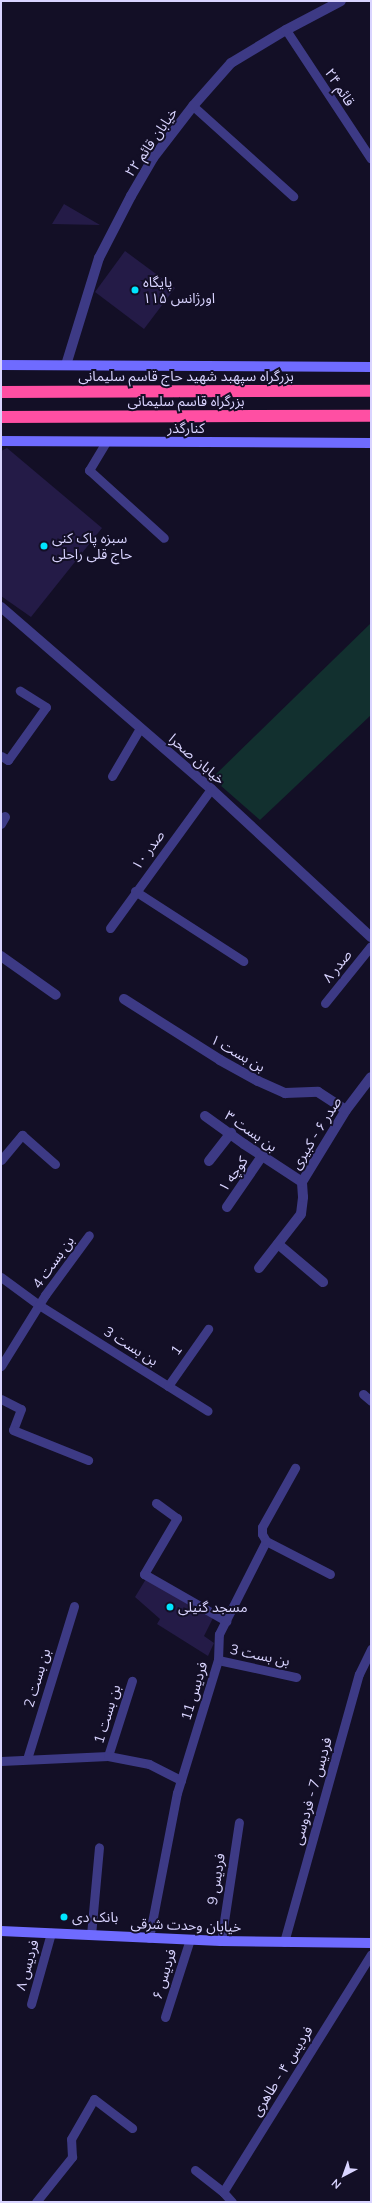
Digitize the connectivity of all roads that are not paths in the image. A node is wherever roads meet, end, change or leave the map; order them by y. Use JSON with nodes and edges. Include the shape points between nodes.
{"nodes":[{"id":1,"x":341,"y":1,"type":"edge"},
{"id":2,"x":286,"y":30,"type":"junction"},
{"id":3,"x":193,"y":106,"type":"junction"},
{"id":4,"x":371,"y":160,"type":"edge"},
{"id":5,"x":293,"y":196,"type":"dead end"},
{"id":6,"x":1,"y":365,"type":"edge"},
{"id":7,"x":66,"y":365,"type":"junction"},
{"id":8,"x":371,"y":367,"type":"edge"},
{"id":9,"x":371,"y":391,"type":"edge"},
{"id":10,"x":1,"y":392,"type":"edge"},
{"id":11,"x":371,"y":416,"type":"edge"},
{"id":12,"x":1,"y":417,"type":"edge"},
{"id":13,"x":1,"y":440,"type":"edge"},
{"id":14,"x":106,"y":442,"type":"junction"},
{"id":15,"x":371,"y":443,"type":"edge"},
{"id":16,"x":164,"y":538,"type":"dead end"},
{"id":17,"x":1,"y":608,"type":"edge"},
{"id":18,"x":20,"y":691,"type":"dead end"},
{"id":19,"x":140,"y":728,"type":"junction"},
{"id":20,"x":1,"y":756,"type":"edge"},
{"id":21,"x":112,"y":776,"type":"dead end"},
{"id":22,"x":210,"y":789,"type":"junction"},
{"id":23,"x":135,"y":892,"type":"junction"},
{"id":24,"x":110,"y":928,"type":"dead end"},
{"id":25,"x":371,"y":937,"type":"edge"},
{"id":26,"x":371,"y":946,"type":"edge"},
{"id":27,"x":1,"y":956,"type":"edge"},
{"id":28,"x":243,"y":961,"type":"dead end"},
{"id":29,"x":56,"y":995,"type":"dead end"},
{"id":30,"x":124,"y":999,"type":"dead end"},
{"id":31,"x":325,"y":1003,"type":"dead end"},
{"id":32,"x":371,"y":1077,"type":"edge"},
{"id":33,"x":346,"y":1110,"type":"junction"},
{"id":34,"x":205,"y":1116,"type":"dead end"},
{"id":35,"x":231,"y":1133,"type":"junction"},
{"id":36,"x":262,"y":1156,"type":"junction"},
{"id":37,"x":1,"y":1160,"type":"edge"},
{"id":38,"x":209,"y":1161,"type":"dead end"},
{"id":39,"x":55,"y":1164,"type":"dead end"},
{"id":40,"x":302,"y":1182,"type":"junction"},
{"id":41,"x":227,"y":1207,"type":"dead end"},
{"id":42,"x":89,"y":1235,"type":"dead end"},
{"id":43,"x":278,"y":1244,"type":"junction"},
{"id":44,"x":259,"y":1268,"type":"dead end"},
{"id":45,"x":1,"y":1277,"type":"edge"},
{"id":46,"x":323,"y":1282,"type":"dead end"},
{"id":47,"x":39,"y":1305,"type":"junction"},
{"id":48,"x":208,"y":1329,"type":"dead end"},
{"id":49,"x":1,"y":1366,"type":"edge"},
{"id":50,"x":168,"y":1386,"type":"junction"},
{"id":51,"x":363,"y":1394,"type":"dead end"},
{"id":52,"x":1,"y":1399,"type":"edge"},
{"id":53,"x":371,"y":1401,"type":"edge"},
{"id":54,"x":208,"y":1411,"type":"dead end"},
{"id":55,"x":88,"y":1460,"type":"dead end"},
{"id":56,"x":295,"y":1468,"type":"dead end"},
{"id":57,"x":156,"y":1503,"type":"dead end"},
{"id":58,"x":266,"y":1541,"type":"junction"},
{"id":59,"x":330,"y":1574,"type":"dead end"},
{"id":60,"x":74,"y":1606,"type":"dead end"},
{"id":61,"x":226,"y":1621,"type":"junction"},
{"id":62,"x":371,"y":1648,"type":"edge"},
{"id":63,"x":218,"y":1660,"type":"junction"},
{"id":64,"x":296,"y":1677,"type":"dead end"},
{"id":65,"x":132,"y":1681,"type":"dead end"},
{"id":66,"x":108,"y":1756,"type":"junction"},
{"id":67,"x":27,"y":1759,"type":"junction"},
{"id":68,"x":1,"y":1761,"type":"edge"},
{"id":69,"x":181,"y":1780,"type":"junction"},
{"id":70,"x":239,"y":1822,"type":"dead end"},
{"id":71,"x":99,"y":1847,"type":"dead end"},
{"id":72,"x":1,"y":1931,"type":"edge"},
{"id":73,"x":51,"y":1933,"type":"junction"},
{"id":74,"x":91,"y":1935,"type":"junction"},
{"id":75,"x":148,"y":1938,"type":"junction"},
{"id":76,"x":190,"y":1939,"type":"junction"},
{"id":77,"x":221,"y":1941,"type":"junction"},
{"id":78,"x":284,"y":1942,"type":"junction"},
{"id":79,"x":371,"y":1943,"type":"edge"},
{"id":80,"x":371,"y":1954,"type":"edge"},
{"id":81,"x":31,"y":2004,"type":"dead end"},
{"id":82,"x":165,"y":2017,"type":"dead end"},
{"id":83,"x":132,"y":2128,"type":"dead end"},
{"id":84,"x":195,"y":2170,"type":"dead end"},
{"id":85,"x":223,"y":2192,"type":"junction"},
{"id":86,"x":36,"y":2202,"type":"edge"},
{"id":87,"x":232,"y":2202,"type":"edge"}],
"edges":[{"from":1,"to":2,"type":"street","name":"خیابان قائم ۲۲"},
{"from":2,"to":3,"type":"street","name":"خیابان قائم ۲۲","via":[[231,63]]},
{"from":2,"to":4,"type":"lane","name":"قائم ۲۴"},
{"from":3,"to":5,"type":"lane"},
{"from":3,"to":7,"type":"street","name":"خیابان قائم ۲۲","via":[[153,158],[99,258]]},
{"from":6,"to":7,"type":"street"},
{"from":7,"to":8,"type":"street"},
{"from":9,"to":10,"type":"highway","name":"بزرگراه سپهبد شهید حاج قاسم سلیمانی"},
{"from":11,"to":12,"type":"highway","name":"بزرگراه قاسم سلیمانی"},
{"from":13,"to":14,"type":"street","name":"کنارگذر"},
{"from":14,"to":15,"type":"street","name":"کنارگذر"},
{"from":14,"to":16,"type":"lane","via":[[89,470]]},
{"from":17,"to":19,"type":"street","name":"خیابان صحرا"},
{"from":18,"to":20,"type":"lane","via":[[46,706],[8,760]]},
{"from":19,"to":21,"type":"lane"},
{"from":19,"to":22,"type":"street","name":"خیابان صحرا"},
{"from":22,"to":23,"type":"lane","name":"صدر ۱۰"},
{"from":22,"to":25,"type":"street","name":"خیابان صحرا"},
{"from":23,"to":24,"type":"lane","name":"صدر ۱۰"},
{"from":23,"to":28,"type":"lane"},
{"from":26,"to":31,"type":"lane","name":"صدر ۸"},
{"from":27,"to":29,"type":"street"},
{"from":30,"to":33,"type":"street","name":"بن بست ۱","via":[[258,1082],[285,1093],[318,1092]]},
{"from":32,"to":33,"type":"street","name":"صدر ۶ - کبیری"},
{"from":33,"to":40,"type":"street","name":"صدر ۶ - کبیری"},
{"from":34,"to":35,"type":"street","name":"بن بست ۳"},
{"from":35,"to":36,"type":"street","name":"بن بست ۳"},
{"from":35,"to":38,"type":"street"},
{"from":36,"to":40,"type":"street","name":"بن بست ۳"},
{"from":36,"to":41,"type":"street","name":"کوچه ۱"},
{"from":37,"to":39,"type":"lane","via":[[22,1135]]},
{"from":40,"to":43,"type":"street","name":"صدر ۶ - کبیری","via":[[301,1214]]},
{"from":42,"to":47,"type":"lane","name":"بن بست 4"},
{"from":43,"to":44,"type":"street","name":"صدر ۶ - کبیری"},
{"from":43,"to":46,"type":"street"},
{"from":45,"to":47,"type":"lane","name":"بن بست 3"},
{"from":47,"to":49,"type":"lane","name":"بن بست 4"},
{"from":47,"to":50,"type":"lane","name":"بن بست 3"},
{"from":48,"to":50,"type":"lane","name":"1"},
{"from":50,"to":54,"type":"lane","name":"بن بست 3"},
{"from":51,"to":53,"type":"lane"},
{"from":52,"to":55,"type":"lane","via":[[21,1409],[13,1430]]},
{"from":56,"to":58,"type":"lane","via":[[262,1527]]},
{"from":57,"to":61,"type":"lane","via":[[177,1518],[144,1574]]},
{"from":58,"to":59,"type":"lane"},
{"from":58,"to":61,"type":"lane","name":"فردیس 11"},
{"from":60,"to":67,"type":"lane","name":"بن بست 2"},
{"from":61,"to":63,"type":"lane","name":"فردیس 11","via":[[219,1634]]},
{"from":62,"to":78,"type":"lane","name":"فردیس 7 - فردوسی","via":[[359,1674]]},
{"from":63,"to":64,"type":"lane","name":"بن بست 3"},
{"from":63,"to":69,"type":"lane","name":"فردیس 11"},
{"from":65,"to":66,"type":"lane","name":"بن بست 1"},
{"from":66,"to":67,"type":"lane"},
{"from":66,"to":69,"type":"lane","via":[[149,1764]]},
{"from":67,"to":68,"type":"lane"},
{"from":69,"to":75,"type":"lane","name":"فردیس 11"},
{"from":70,"to":77,"type":"lane","name":"فردیس 9"},
{"from":71,"to":74,"type":"lane"},
{"from":72,"to":73,"type":"street","name":"خیابان وحدت شرقی"},
{"from":73,"to":74,"type":"street","name":"خیابان وحدت شرقی"},
{"from":73,"to":81,"type":"lane","name":"فردیس ۸"},
{"from":74,"to":75,"type":"street","name":"خیابان وحدت شرقی"},
{"from":75,"to":76,"type":"street","name":"خیابان وحدت شرقی"},
{"from":76,"to":77,"type":"street","name":"خیابان وحدت شرقی"},
{"from":76,"to":82,"type":"lane","name":"فردیس ۶"},
{"from":77,"to":78,"type":"street","name":"خیابان وحدت شرقی"},
{"from":78,"to":79,"type":"street","name":"خیابان وحدت شرقی"},
{"from":80,"to":85,"type":"lane","name":"فردیس ۴ - طاهری"},
{"from":83,"to":86,"type":"lane","via":[[94,2099],[71,2139],[72,2157]]},
{"from":84,"to":85,"type":"lane"},
{"from":85,"to":87,"type":"lane"}]}
